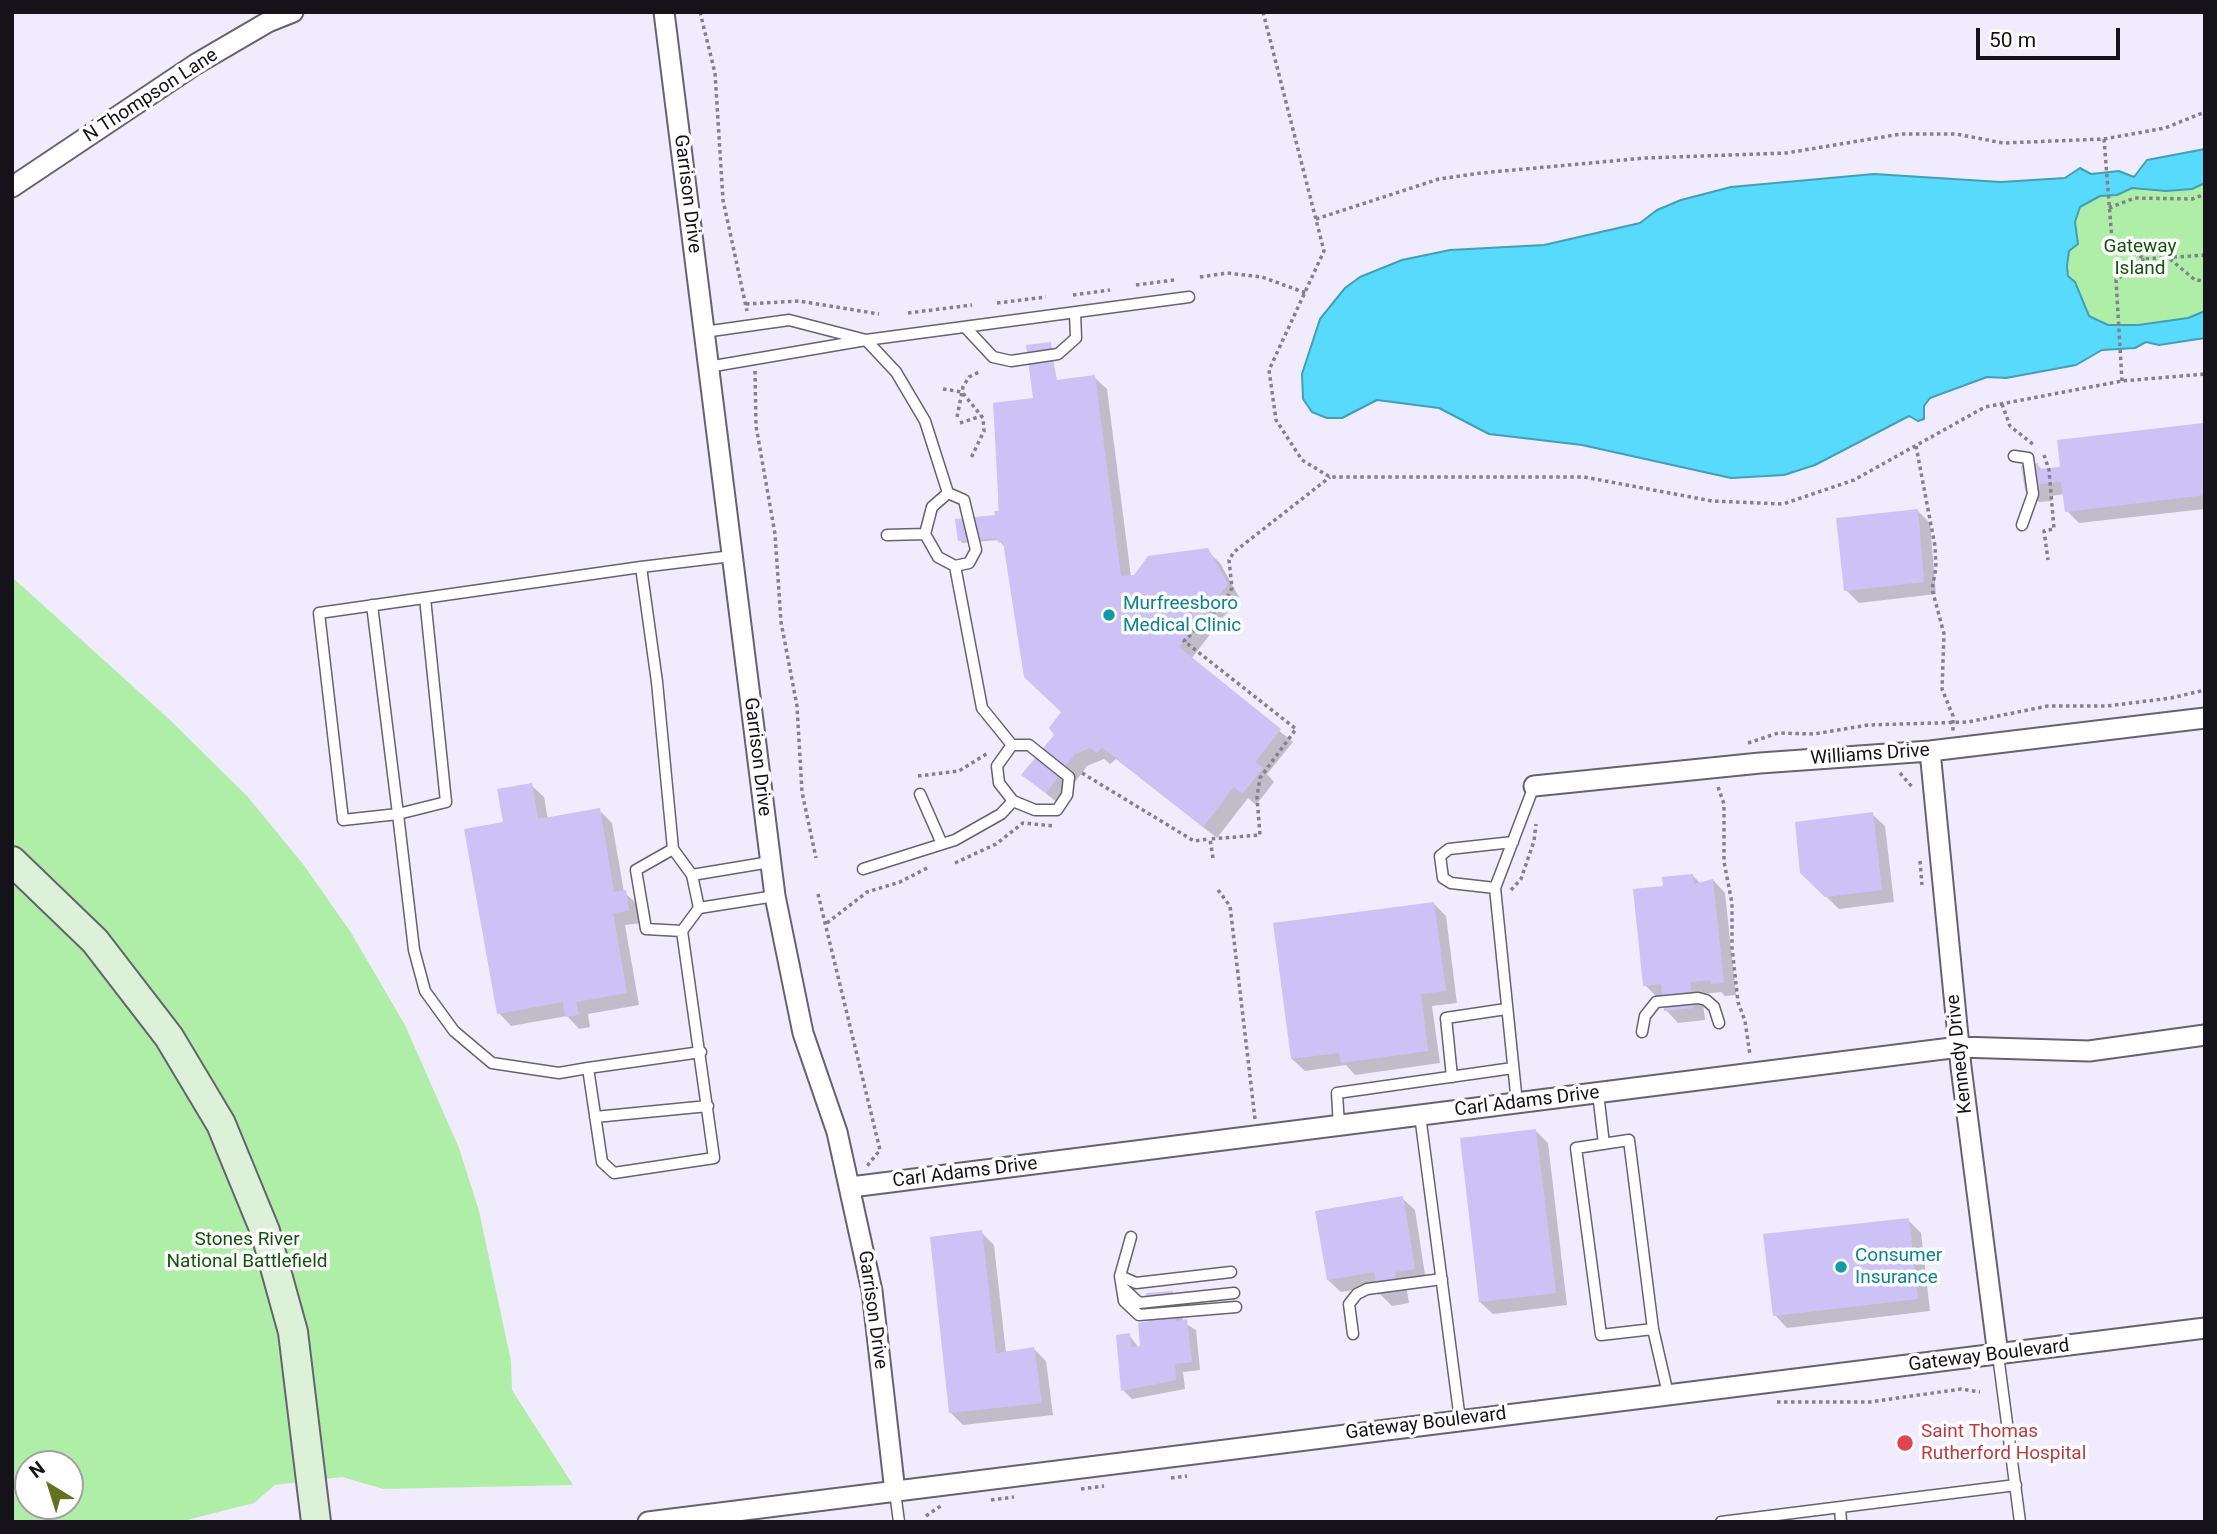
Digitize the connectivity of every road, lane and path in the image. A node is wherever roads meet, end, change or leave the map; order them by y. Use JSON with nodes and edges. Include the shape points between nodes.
{"nodes":[{"id":1,"x":293,"y":12,"type":"edge"},
{"id":2,"x":664,"y":12,"type":"edge"},
{"id":3,"x":700,"y":12,"type":"edge"},
{"id":4,"x":1264,"y":12,"type":"edge"},
{"id":5,"x":2205,"y":112,"type":"edge"},
{"id":6,"x":2104,"y":139,"type":"junction"},
{"id":7,"x":12,"y":187,"type":"edge"},
{"id":8,"x":2205,"y":194,"type":"edge"},
{"id":9,"x":2109,"y":208,"type":"junction"},
{"id":10,"x":1316,"y":219,"type":"junction"},
{"id":11,"x":2205,"y":255,"type":"edge"},
{"id":12,"x":2168,"y":257,"type":"junction"},
{"id":13,"x":2145,"y":259,"type":"junction"},
{"id":14,"x":1200,"y":277,"type":"dead end"},
{"id":15,"x":1174,"y":280,"type":"dead end"},
{"id":16,"x":2205,"y":281,"type":"edge"},
{"id":17,"x":1136,"y":285,"type":"dead end"},
{"id":18,"x":1110,"y":290,"type":"dead end"},
{"id":19,"x":1306,"y":293,"type":"junction"},
{"id":20,"x":1073,"y":295,"type":"dead end"},
{"id":21,"x":1046,"y":297,"type":"dead end"},
{"id":22,"x":1189,"y":298,"type":"dead end"},
{"id":23,"x":997,"y":303,"type":"dead end"},
{"id":24,"x":746,"y":304,"type":"junction"},
{"id":25,"x":972,"y":305,"type":"dead end"},
{"id":26,"x":747,"y":311,"type":"dead end"},
{"id":27,"x":908,"y":313,"type":"dead end"},
{"id":28,"x":1075,"y":313,"type":"junction"},
{"id":29,"x":879,"y":314,"type":"dead end"},
{"id":30,"x":965,"y":327,"type":"junction"},
{"id":31,"x":704,"y":332,"type":"junction"},
{"id":32,"x":866,"y":340,"type":"junction"},
{"id":33,"x":708,"y":367,"type":"junction"},
{"id":34,"x":755,"y":371,"type":"dead end"},
{"id":35,"x":981,"y":371,"type":"dead end"},
{"id":36,"x":2205,"y":374,"type":"edge"},
{"id":37,"x":2122,"y":381,"type":"junction"},
{"id":38,"x":943,"y":388,"type":"dead end"},
{"id":39,"x":962,"y":392,"type":"junction"},
{"id":40,"x":982,"y":415,"type":"junction"},
{"id":41,"x":957,"y":417,"type":"dead end"},
{"id":42,"x":960,"y":424,"type":"dead end"},
{"id":43,"x":1916,"y":446,"type":"junction"},
{"id":44,"x":2014,"y":456,"type":"dead end"},
{"id":45,"x":971,"y":458,"type":"dead end"},
{"id":46,"x":1329,"y":477,"type":"junction"},
{"id":47,"x":948,"y":493,"type":"junction"},
{"id":48,"x":2022,"y":525,"type":"dead end"},
{"id":49,"x":925,"y":534,"type":"junction"},
{"id":50,"x":887,"y":536,"type":"dead end"},
{"id":51,"x":732,"y":556,"type":"junction"},
{"id":52,"x":955,"y":566,"type":"junction"},
{"id":53,"x":641,"y":567,"type":"junction"},
{"id":54,"x":425,"y":598,"type":"junction"},
{"id":55,"x":372,"y":606,"type":"junction"},
{"id":56,"x":2205,"y":690,"type":"edge"},
{"id":57,"x":2205,"y":718,"type":"edge"},
{"id":58,"x":1952,"y":722,"type":"junction"},
{"id":59,"x":1012,"y":745,"type":"junction"},
{"id":60,"x":1738,"y":745,"type":"dead end"},
{"id":61,"x":1953,"y":748,"type":"junction"},
{"id":62,"x":992,"y":750,"type":"dead end"},
{"id":63,"x":1930,"y":751,"type":"junction"},
{"id":64,"x":1889,"y":770,"type":"dead end"},
{"id":65,"x":1080,"y":772,"type":"dead end"},
{"id":66,"x":918,"y":776,"type":"dead end"},
{"id":67,"x":1728,"y":784,"type":"dead end"},
{"id":68,"x":1534,"y":786,"type":"joint"},
{"id":69,"x":920,"y":794,"type":"dead end"},
{"id":70,"x":1915,"y":800,"type":"dead end"},
{"id":71,"x":1013,"y":801,"type":"junction"},
{"id":72,"x":397,"y":814,"type":"junction"},
{"id":73,"x":1536,"y":820,"type":"dead end"},
{"id":74,"x":1060,"y":824,"type":"dead end"},
{"id":75,"x":1210,"y":839,"type":"junction"},
{"id":76,"x":1513,"y":842,"type":"junction"},
{"id":77,"x":942,"y":844,"type":"junction"},
{"id":78,"x":673,"y":849,"type":"junction"},
{"id":79,"x":1920,"y":856,"type":"dead end"},
{"id":80,"x":816,"y":858,"type":"dead end"},
{"id":81,"x":1213,"y":858,"type":"dead end"},
{"id":82,"x":12,"y":861,"type":"edge"},
{"id":83,"x":770,"y":862,"type":"junction"},
{"id":84,"x":955,"y":863,"type":"dead end"},
{"id":85,"x":927,"y":868,"type":"dead end"},
{"id":86,"x":863,"y":869,"type":"dead end"},
{"id":87,"x":692,"y":875,"type":"junction"},
{"id":88,"x":1923,"y":889,"type":"dead end"},
{"id":89,"x":1218,"y":890,"type":"dead end"},
{"id":90,"x":1500,"y":891,"type":"junction"},
{"id":91,"x":818,"y":894,"type":"dead end"},
{"id":92,"x":775,"y":897,"type":"junction"},
{"id":93,"x":699,"y":908,"type":"junction"},
{"id":94,"x":827,"y":923,"type":"junction"},
{"id":95,"x":682,"y":932,"type":"junction"},
{"id":96,"x":1506,"y":1009,"type":"junction"},
{"id":97,"x":1719,"y":1023,"type":"dead end"},
{"id":98,"x":1642,"y":1032,"type":"dead end"},
{"id":99,"x":2205,"y":1035,"type":"edge"},
{"id":100,"x":1959,"y":1047,"type":"junction"},
{"id":101,"x":701,"y":1052,"type":"junction"},
{"id":102,"x":1750,"y":1060,"type":"dead end"},
{"id":103,"x":588,"y":1068,"type":"junction"},
{"id":104,"x":1513,"y":1068,"type":"junction"},
{"id":105,"x":1452,"y":1077,"type":"junction"},
{"id":106,"x":1598,"y":1093,"type":"junction"},
{"id":107,"x":1517,"y":1103,"type":"junction"},
{"id":108,"x":708,"y":1106,"type":"junction"},
{"id":109,"x":1420,"y":1115,"type":"junction"},
{"id":110,"x":595,"y":1117,"type":"junction"},
{"id":111,"x":1255,"y":1121,"type":"dead end"},
{"id":112,"x":1339,"y":1126,"type":"junction"},
{"id":113,"x":1604,"y":1144,"type":"junction"},
{"id":114,"x":851,"y":1187,"type":"junction"},
{"id":115,"x":1131,"y":1237,"type":"dead end"},
{"id":116,"x":1231,"y":1272,"type":"dead end"},
{"id":117,"x":1442,"y":1279,"type":"junction"},
{"id":118,"x":1121,"y":1281,"type":"junction"},
{"id":119,"x":1234,"y":1293,"type":"dead end"},
{"id":120,"x":1236,"y":1307,"type":"dead end"},
{"id":121,"x":2205,"y":1328,"type":"edge"},
{"id":122,"x":1653,"y":1329,"type":"junction"},
{"id":123,"x":1353,"y":1334,"type":"dead end"},
{"id":124,"x":1998,"y":1355,"type":"junction"},
{"id":125,"x":1980,"y":1392,"type":"dead end"},
{"id":126,"x":1668,"y":1394,"type":"junction"},
{"id":127,"x":1775,"y":1402,"type":"dead end"},
{"id":128,"x":1460,"y":1420,"type":"junction"},
{"id":129,"x":1191,"y":1475,"type":"dead end"},
{"id":130,"x":1168,"y":1478,"type":"dead end"},
{"id":131,"x":2015,"y":1485,"type":"junction"},
{"id":132,"x":1108,"y":1486,"type":"dead end"},
{"id":133,"x":1078,"y":1489,"type":"dead end"},
{"id":134,"x":895,"y":1492,"type":"junction"},
{"id":135,"x":1026,"y":1494,"type":"dead end"},
{"id":136,"x":982,"y":1500,"type":"dead end"},
{"id":137,"x":942,"y":1505,"type":"dead end"},
{"id":138,"x":1840,"y":1507,"type":"junction"},
{"id":139,"x":926,"y":1516,"type":"dead end"},
{"id":140,"x":316,"y":1522,"type":"edge"},
{"id":141,"x":648,"y":1522,"type":"edge"},
{"id":142,"x":898,"y":1522,"type":"edge"},
{"id":143,"x":1721,"y":1522,"type":"edge"},
{"id":144,"x":1841,"y":1522,"type":"edge"},
{"id":145,"x":2020,"y":1522,"type":"edge"}],
"edges":[{"from":1,"to":7,"type":"street","name":"N Thompson Lane","via":[[196,64]]},
{"from":2,"to":31,"type":"street","name":"Garrison Drive"},
{"from":3,"to":24,"type":"path","via":[[715,73],[723,200]]},
{"from":4,"to":10,"type":"path"},
{"from":5,"to":6,"type":"path","via":[[2165,128]]},
{"from":6,"to":9,"type":"path"},
{"from":6,"to":10,"type":"path","via":[[2003,143],[1956,134],[1901,134],[1786,153],[1645,158],[1495,171],[1439,179]]},
{"from":8,"to":9,"type":"path","via":[[2192,199],[2135,198]]},
{"from":9,"to":13,"type":"path","via":[[2112,240]]},
{"from":10,"to":19,"type":"path","via":[[1324,251]]},
{"from":11,"to":12,"type":"path"},
{"from":12,"to":13,"type":"path"},
{"from":12,"to":16,"type":"path","via":[[2195,280]]},
{"from":13,"to":37,"type":"path","via":[[2116,280]]},
{"from":14,"to":19,"type":"path","via":[[1227,273],[1262,277]]},
{"from":15,"to":17,"type":"path"},
{"from":18,"to":20,"type":"path"},
{"from":19,"to":46,"type":"path","via":[[1273,359],[1270,383],[1276,420],[1302,460]]},
{"from":21,"to":23,"type":"path"},
{"from":22,"to":28,"type":"lane"},
{"from":24,"to":26,"type":"path"},
{"from":24,"to":29,"type":"path","via":[[799,301]]},
{"from":25,"to":27,"type":"path"},
{"from":28,"to":30,"type":"lane"},
{"from":28,"to":30,"type":"lane","via":[[1076,338],[1058,354],[1011,361],[993,357]]},
{"from":30,"to":32,"type":"lane"},
{"from":31,"to":32,"type":"lane","via":[[789,320]]},
{"from":31,"to":33,"type":"street","name":"Garrison Drive"},
{"from":32,"to":33,"type":"lane"},
{"from":32,"to":47,"type":"lane","via":[[895,372],[925,421]]},
{"from":33,"to":51,"type":"street","name":"Garrison Drive"},
{"from":34,"to":80,"type":"path","via":[[756,426],[775,534],[781,622],[797,706],[802,792]]},
{"from":35,"to":39,"type":"path","via":[[970,377]]},
{"from":36,"to":37,"type":"path"},
{"from":37,"to":43,"type":"path","via":[[1985,407]]},
{"from":38,"to":39,"type":"path"},
{"from":39,"to":40,"type":"path"},
{"from":39,"to":41,"type":"path"},
{"from":40,"to":42,"type":"path"},
{"from":40,"to":45,"type":"path","via":[[984,431]]},
{"from":43,"to":46,"type":"path","via":[[1854,480],[1783,504],[1712,501],[1584,477]]},
{"from":43,"to":58,"type":"path","via":[[1935,546],[1934,605],[1944,635],[1942,689]]},
{"from":44,"to":48,"type":"lane","via":[[2028,458],[2034,495]]},
{"from":46,"to":75,"type":"path","via":[[1234,552],[1229,560],[1232,588],[1224,603],[1184,642],[1296,729],[1260,778],[1260,835]]},
{"from":47,"to":49,"type":"lane","via":[[932,507]]},
{"from":47,"to":52,"type":"lane","via":[[964,500],[976,550],[969,563]]},
{"from":49,"to":50,"type":"lane"},
{"from":49,"to":52,"type":"lane","via":[[938,557]]},
{"from":51,"to":53,"type":"lane"},
{"from":51,"to":83,"type":"street","name":"Garrison Drive"},
{"from":52,"to":59,"type":"lane","via":[[982,708]]},
{"from":53,"to":54,"type":"lane"},
{"from":53,"to":78,"type":"lane"},
{"from":54,"to":55,"type":"lane"},
{"from":54,"to":72,"type":"lane","via":[[446,802]]},
{"from":55,"to":72,"type":"lane"},
{"from":55,"to":72,"type":"lane","via":[[319,613],[343,820]]},
{"from":56,"to":58,"type":"path","via":[[2107,706],[2048,706]]},
{"from":57,"to":61,"type":"street","name":"Williams Drive"},
{"from":58,"to":60,"type":"path","via":[[1778,733]]},
{"from":58,"to":61,"type":"path"},
{"from":59,"to":71,"type":"lane","via":[[996,766],[999,783]]},
{"from":59,"to":71,"type":"lane","via":[[1029,745],[1069,777],[1067,795],[1057,810],[1035,810]]},
{"from":61,"to":63,"type":"street","name":"Williams Drive"},
{"from":62,"to":66,"type":"path","via":[[959,771]]},
{"from":63,"to":68,"type":"street","name":"Williams Drive"},
{"from":63,"to":100,"type":"street","name":"Kennedy Drive"},
{"from":64,"to":70,"type":"path","via":[[1902,773],[1913,786]]},
{"from":65,"to":75,"type":"path","via":[[1194,841]]},
{"from":67,"to":102,"type":"path","via":[[1716,785],[1724,804],[1732,947]]},
{"from":68,"to":76,"type":"lane"},
{"from":69,"to":77,"type":"lane"},
{"from":71,"to":77,"type":"lane","via":[[1001,814]]},
{"from":72,"to":103,"type":"lane","via":[[414,950],[425,991],[454,1031],[492,1063],[559,1073]]},
{"from":73,"to":90,"type":"path","via":[[1521,879]]},
{"from":74,"to":84,"type":"path","via":[[1023,823],[996,844]]},
{"from":75,"to":81,"type":"path"},
{"from":76,"to":90,"type":"lane"},
{"from":76,"to":90,"type":"lane","via":[[1449,849],[1440,856],[1443,878],[1451,883]]},
{"from":77,"to":86,"type":"lane"},
{"from":78,"to":87,"type":"lane"},
{"from":78,"to":95,"type":"lane","via":[[636,870],[646,929]]},
{"from":79,"to":88,"type":"path"},
{"from":82,"to":140,"type":"main road","via":[[95,941],[169,1037],[222,1124],[265,1231],[293,1332]]},
{"from":83,"to":87,"type":"lane"},
{"from":83,"to":92,"type":"street","name":"Garrison Drive"},
{"from":85,"to":94,"type":"path","via":[[867,892]]},
{"from":87,"to":93,"type":"lane"},
{"from":89,"to":111,"type":"path","via":[[1230,906]]},
{"from":90,"to":96,"type":"lane"},
{"from":91,"to":94,"type":"path"},
{"from":92,"to":93,"type":"lane"},
{"from":92,"to":114,"type":"street","name":"Garrison Drive","via":[[803,1033]]},
{"from":93,"to":95,"type":"lane"},
{"from":94,"to":114,"type":"path","via":[[838,988],[880,1150]]},
{"from":95,"to":101,"type":"lane"},
{"from":96,"to":104,"type":"lane"},
{"from":96,"to":105,"type":"lane","via":[[1446,1018]]},
{"from":97,"to":98,"type":"lane","via":[[1714,1007],[1706,1000],[1656,1002],[1645,1016]]},
{"from":99,"to":100,"type":"street","name":"Carl Adams Drive","via":[[2089,1051]]},
{"from":100,"to":106,"type":"street","name":"Carl Adams Drive"},
{"from":100,"to":124,"type":"street","name":"Kennedy Drive"},
{"from":101,"to":103,"type":"lane"},
{"from":101,"to":108,"type":"lane"},
{"from":103,"to":110,"type":"lane"},
{"from":104,"to":105,"type":"lane"},
{"from":104,"to":107,"type":"lane"},
{"from":105,"to":112,"type":"lane","via":[[1336,1093]]},
{"from":106,"to":107,"type":"street","name":"Carl Adams Drive"},
{"from":106,"to":113,"type":"lane"},
{"from":107,"to":109,"type":"street","name":"Carl Adams Drive"},
{"from":108,"to":110,"type":"lane"},
{"from":108,"to":110,"type":"lane","via":[[714,1158],[614,1173],[602,1162]]},
{"from":109,"to":112,"type":"street","name":"Carl Adams Drive"},
{"from":109,"to":117,"type":"lane"},
{"from":112,"to":114,"type":"street","name":"Carl Adams Drive"},
{"from":113,"to":122,"type":"lane","via":[[1629,1140]]},
{"from":113,"to":122,"type":"lane","via":[[1577,1148],[1601,1335]]},
{"from":114,"to":134,"type":"street","name":"Garrison Drive","via":[[872,1291]]},
{"from":115,"to":118,"type":"lane"},
{"from":116,"to":118,"type":"lane"},
{"from":117,"to":123,"type":"lane","via":[[1357,1294],[1349,1304]]},
{"from":117,"to":128,"type":"lane"},
{"from":118,"to":119,"type":"lane","via":[[1139,1303]]},
{"from":118,"to":120,"type":"lane","via":[[1124,1301],[1139,1315]]},
{"from":121,"to":124,"type":"street","name":"Gateway Boulevard"},
{"from":122,"to":126,"type":"lane"},
{"from":124,"to":126,"type":"street","name":"Gateway Boulevard"},
{"from":124,"to":131,"type":"lane"},
{"from":125,"to":127,"type":"path","via":[[1961,1389],[1870,1402]]},
{"from":126,"to":128,"type":"street","name":"Gateway Boulevard"},
{"from":128,"to":134,"type":"street","name":"Gateway Boulevard"},
{"from":129,"to":130,"type":"path"},
{"from":131,"to":138,"type":"lane"},
{"from":131,"to":145,"type":"lane"},
{"from":132,"to":133,"type":"path"},
{"from":134,"to":141,"type":"street","name":"Gateway Boulevard"},
{"from":134,"to":142,"type":"lane"},
{"from":135,"to":136,"type":"path"},
{"from":137,"to":139,"type":"path"},
{"from":138,"to":143,"type":"lane"},
{"from":138,"to":144,"type":"lane"}]}
